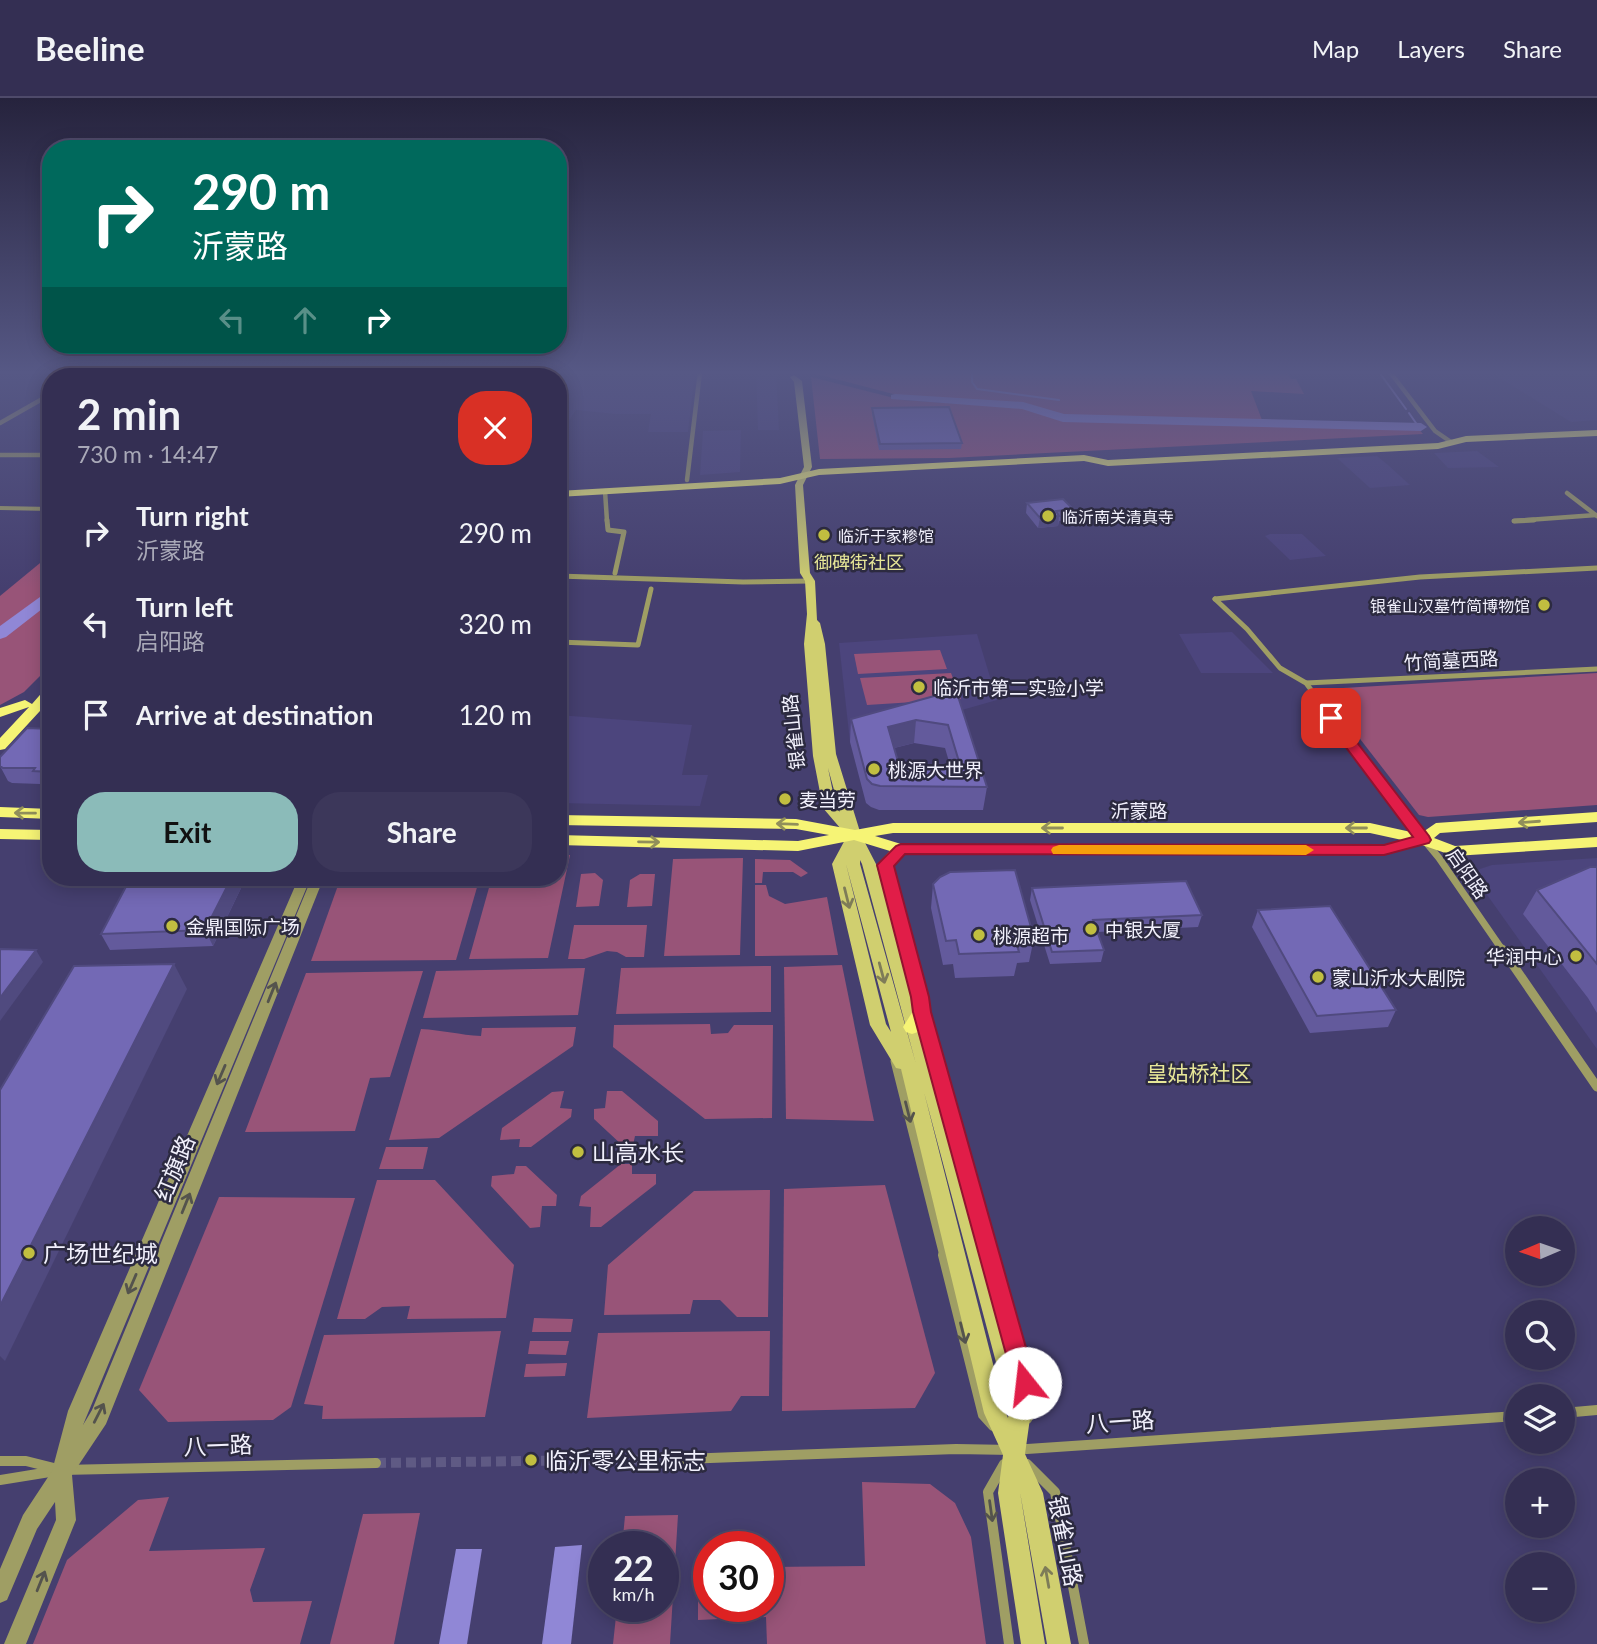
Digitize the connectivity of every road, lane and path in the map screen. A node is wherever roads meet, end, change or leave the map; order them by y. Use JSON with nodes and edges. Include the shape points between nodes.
{"nodes":[{"id":1,"x":691,"y":444,"type":"edge"},
{"id":2,"x":797,"y":444,"type":"edge"},
{"id":3,"x":1444,"y":444,"type":"edge"},
{"id":4,"x":0,"y":455,"type":"edge"},
{"id":5,"x":42,"y":455,"type":"edge"},
{"id":6,"x":805,"y":477,"type":"junction"},
{"id":7,"x":687,"y":480,"type":"junction"},
{"id":8,"x":567,"y":488,"type":"edge"},
{"id":9,"x":606,"y":491,"type":"junction"},
{"id":10,"x":567,"y":493,"type":"edge"},
{"id":11,"x":1567,"y":494,"type":"dead end"},
{"id":12,"x":0,"y":508,"type":"edge"},
{"id":13,"x":42,"y":509,"type":"edge"},
{"id":14,"x":1597,"y":516,"type":"edge"},
{"id":15,"x":1514,"y":521,"type":"dead end"},
{"id":16,"x":1597,"y":568,"type":"edge"},
{"id":17,"x":615,"y":573,"type":"dead end"},
{"id":18,"x":567,"y":576,"type":"edge"},
{"id":19,"x":810,"y":581,"type":"junction"},
{"id":20,"x":651,"y":589,"type":"dead end"},
{"id":21,"x":567,"y":642,"type":"edge"},
{"id":22,"x":1597,"y":669,"type":"edge"},
{"id":23,"x":1306,"y":683,"type":"junction"},
{"id":24,"x":42,"y":686,"type":"edge"},
{"id":25,"x":42,"y":701,"type":"edge"},
{"id":26,"x":25,"y":704,"type":"junction"},
{"id":27,"x":0,"y":713,"type":"edge"},
{"id":28,"x":0,"y":731,"type":"edge"},
{"id":29,"x":0,"y":746,"type":"edge"},
{"id":30,"x":0,"y":812,"type":"edge"},
{"id":31,"x":42,"y":814,"type":"edge"},
{"id":32,"x":1597,"y":817,"type":"edge"},
{"id":33,"x":567,"y":820,"type":"edge"},
{"id":34,"x":0,"y":834,"type":"edge"},
{"id":35,"x":42,"y":835,"type":"edge"},
{"id":36,"x":854,"y":835,"type":"junction"},
{"id":37,"x":567,"y":840,"type":"edge"},
{"id":38,"x":1423,"y":840,"type":"junction"},
{"id":39,"x":1597,"y":842,"type":"edge"},
{"id":40,"x":901,"y":849,"type":"junction"},
{"id":41,"x":301,"y":886,"type":"edge"},
{"id":42,"x":314,"y":886,"type":"edge"},
{"id":43,"x":917,"y":1019,"type":"junction"},
{"id":44,"x":878,"y":1025,"type":"junction"},
{"id":45,"x":912,"y":1080,"type":"junction"},
{"id":46,"x":1597,"y":1087,"type":"edge"},
{"id":47,"x":1597,"y":1410,"type":"edge"},
{"id":48,"x":1575,"y":1412,"type":"edge"},
{"id":49,"x":1505,"y":1417,"type":"edge"},
{"id":50,"x":1012,"y":1450,"type":"junction"},
{"id":51,"x":683,"y":1459,"type":"tunnel mouth"},
{"id":52,"x":0,"y":1461,"type":"edge"},
{"id":53,"x":376,"y":1463,"type":"tunnel mouth"},
{"id":54,"x":62,"y":1470,"type":"junction"},
{"id":55,"x":0,"y":1480,"type":"edge"},
{"id":56,"x":0,"y":1593,"type":"edge"},
{"id":57,"x":15,"y":1644,"type":"edge"},
{"id":58,"x":1009,"y":1644,"type":"edge"},
{"id":59,"x":1033,"y":1644,"type":"edge"},
{"id":60,"x":1059,"y":1644,"type":"edge"},
{"id":61,"x":1084,"y":1644,"type":"edge"}],
"edges":[{"from":1,"to":7,"type":"street"},
{"from":2,"to":6,"type":"main road","name":"银雀山路","via":[[799,468]]},
{"from":3,"to":6,"type":"main road"},
{"from":4,"to":5,"type":"street"},
{"from":6,"to":7,"type":"main road","via":[[780,474]]},
{"from":6,"to":9,"type":"main road"},
{"from":6,"to":19,"type":"main road","name":"银雀山路","via":[[814,573]]},
{"from":7,"to":8,"type":"main road"},
{"from":9,"to":10,"type":"main road"},
{"from":9,"to":17,"type":"street","via":[[608,530],[624,532]]},
{"from":11,"to":14,"type":"street"},
{"from":12,"to":13,"type":"street"},
{"from":14,"to":15,"type":"street"},
{"from":16,"to":23,"type":"street","via":[[1420,577],[1215,599],[1280,668]]},
{"from":18,"to":19,"type":"street"},
{"from":19,"to":36,"type":"main road","name":"银雀山路","via":[[809,643],[819,756],[830,808]]},
{"from":20,"to":21,"type":"street","via":[[638,645]]},
{"from":22,"to":23,"type":"street","name":"竹简墓西路"},
{"from":23,"to":38,"type":"street","name":"启阳路"},
{"from":24,"to":26,"type":"main road"},
{"from":25,"to":29,"type":"main road"},
{"from":26,"to":27,"type":"main road"},
{"from":26,"to":28,"type":"main road"},
{"from":31,"to":30,"type":"main road","one_way":true},
{"from":32,"to":38,"type":"main road","name":"沂蒙路","one_way":true,"via":[[1436,828]]},
{"from":36,"to":33,"type":"main road","name":"沂蒙路","one_way":true,"via":[[796,824]]},
{"from":34,"to":35,"type":"main road"},
{"from":37,"to":36,"type":"main road","name":"沂蒙路","one_way":true,"via":[[798,846]]},
{"from":38,"to":36,"type":"main road","name":"沂蒙路","one_way":true,"via":[[1370,828],[893,828]]},
{"from":36,"to":40,"type":"main road","name":"沂蒙路"},
{"from":36,"to":43,"type":"main road","name":"银雀山路","via":[[869,864]]},
{"from":36,"to":44,"type":"main road","one_way":true,"via":[[839,864]]},
{"from":36,"to":45,"type":"main road","name":"银雀山路","one_way":true,"via":[[853,864]]},
{"from":38,"to":39,"type":"main road","name":"沂蒙路","via":[[1454,851]]},
{"from":38,"to":40,"type":"main road","name":"沂蒙路","via":[[1384,850]]},
{"from":38,"to":46,"type":"street","name":"启阳路"},
{"from":40,"to":43,"type":"main road","via":[[885,865],[920,997]]},
{"from":41,"to":54,"type":"street","name":"红旗路","one_way":true,"via":[[75,1418]]},
{"from":54,"to":42,"type":"street","name":"红旗路","one_way":true,"via":[[99,1417]]},
{"from":43,"to":50,"type":"main road","name":"银雀山路","via":[[1020,1411]]},
{"from":44,"to":45,"type":"main road"},
{"from":44,"to":50,"type":"street","one_way":true,"via":[[896,1062],[983,1415]]},
{"from":45,"to":50,"type":"main road","name":"银雀山路","via":[[995,1413]]},
{"from":47,"to":48,"type":"street"},
{"from":49,"to":50,"type":"street","name":"八一路"},
{"from":50,"to":51,"type":"street","name":"八一路"},
{"from":50,"to":58,"type":"street","one_way":true,"via":[[988,1492]]},
{"from":50,"to":59,"type":"main road","name":"银雀山路","via":[[1009,1493]]},
{"from":60,"to":50,"type":"main road","name":"银雀山路","one_way":true,"via":[[1032,1493]]},
{"from":50,"to":61,"type":"street","via":[[1055,1492]]},
{"from":52,"to":54,"type":"street","name":"八一路","via":[[26,1461]]},
{"from":53,"to":54,"type":"street","name":"八一路"},
{"from":54,"to":55,"type":"street","name":"八一路"},
{"from":54,"to":56,"type":"street","name":"红旗路","via":[[30,1522]]},
{"from":57,"to":54,"type":"street","name":"红旗路","one_way":true,"via":[[66,1520]]}]}
